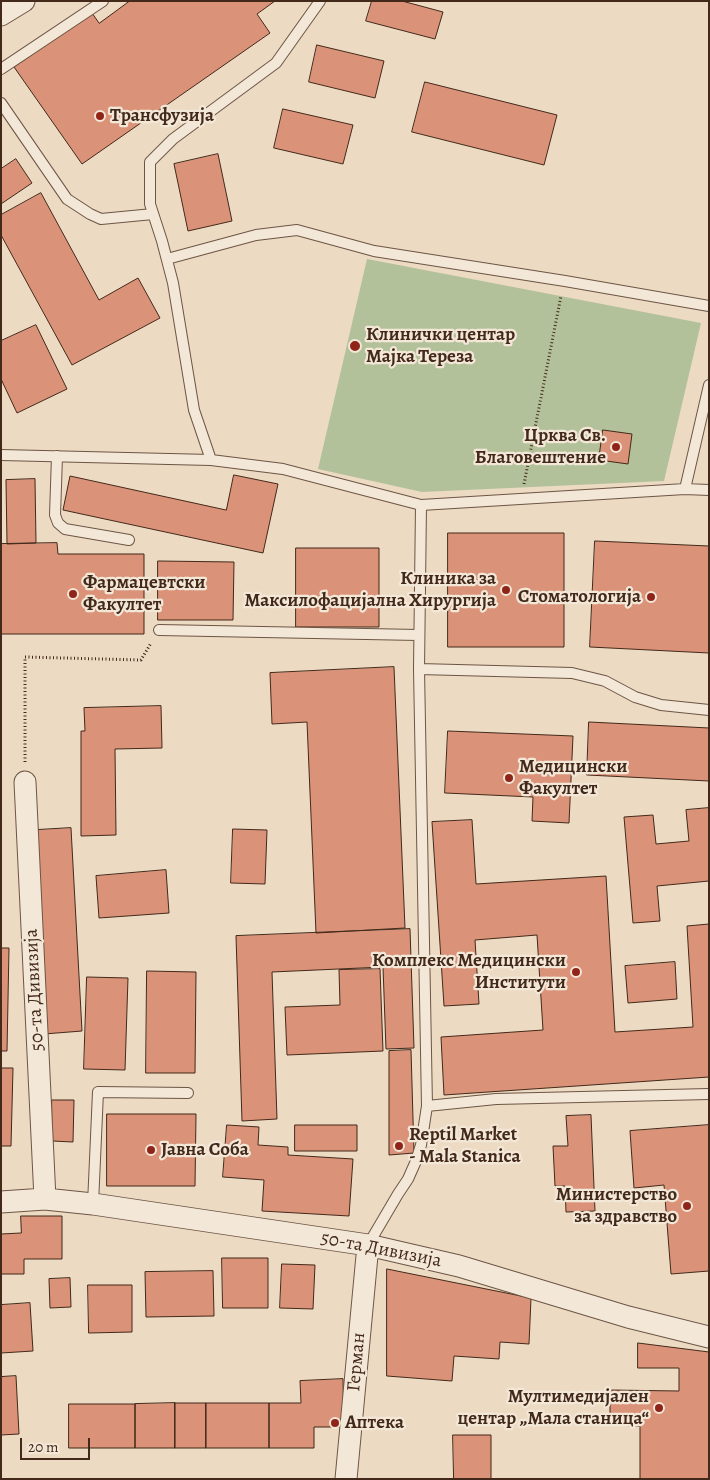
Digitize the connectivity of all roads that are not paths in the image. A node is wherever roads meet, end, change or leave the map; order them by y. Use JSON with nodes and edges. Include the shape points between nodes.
{"nodes":[{"id":1,"x":24,"y":1,"type":"edge"},
{"id":2,"x":102,"y":1,"type":"edge"},
{"id":3,"x":319,"y":2,"type":"edge"},
{"id":4,"x":1,"y":15,"type":"edge"},
{"id":5,"x":1,"y":69,"type":"edge"},
{"id":6,"x":1,"y":103,"type":"edge"},
{"id":7,"x":153,"y":214,"type":"junction"},
{"id":8,"x":167,"y":258,"type":"junction"},
{"id":9,"x":709,"y":306,"type":"edge"},
{"id":10,"x":709,"y":385,"type":"edge"},
{"id":11,"x":1,"y":455,"type":"edge"},
{"id":12,"x":57,"y":456,"type":"junction"},
{"id":13,"x":211,"y":460,"type":"junction"},
{"id":14,"x":685,"y":488,"type":"junction"},
{"id":15,"x":709,"y":490,"type":"edge"},
{"id":16,"x":421,"y":505,"type":"junction"},
{"id":17,"x":130,"y":540,"type":"dead end"},
{"id":18,"x":159,"y":630,"type":"road end"},
{"id":19,"x":418,"y":635,"type":"junction"},
{"id":20,"x":419,"y":669,"type":"junction"},
{"id":21,"x":709,"y":710,"type":"edge"},
{"id":22,"x":25,"y":782,"type":"road end"},
{"id":23,"x":188,"y":1093,"type":"dead end"},
{"id":24,"x":709,"y":1094,"type":"edge"},
{"id":25,"x":427,"y":1106,"type":"junction"},
{"id":26,"x":45,"y":1199,"type":"junction"},
{"id":27,"x":1,"y":1202,"type":"edge"},
{"id":28,"x":93,"y":1204,"type":"junction"},
{"id":29,"x":368,"y":1245,"type":"junction"},
{"id":30,"x":709,"y":1337,"type":"edge"},
{"id":31,"x":346,"y":1479,"type":"edge"}],
"edges":[{"from":1,"to":4,"type":"street"},
{"from":2,"to":5,"type":"lane"},
{"from":3,"to":7,"type":"lane","via":[[276,64],[173,139],[150,162]]},
{"from":6,"to":7,"type":"lane","via":[[67,199],[101,220]]},
{"from":7,"to":8,"type":"lane"},
{"from":8,"to":9,"type":"lane","via":[[256,235],[297,230],[374,252]]},
{"from":8,"to":13,"type":"lane","via":[[194,410]]},
{"from":10,"to":14,"type":"lane"},
{"from":11,"to":12,"type":"lane"},
{"from":12,"to":13,"type":"lane"},
{"from":12,"to":17,"type":"lane","via":[[55,515],[58,523],[65,528]]},
{"from":13,"to":16,"type":"lane","via":[[284,469]]},
{"from":14,"to":15,"type":"lane"},
{"from":14,"to":16,"type":"lane"},
{"from":16,"to":19,"type":"lane"},
{"from":18,"to":19,"type":"lane"},
{"from":19,"to":20,"type":"lane"},
{"from":20,"to":21,"type":"lane","via":[[572,673],[604,681],[635,697],[661,705]]},
{"from":20,"to":25,"type":"lane"},
{"from":22,"to":26,"type":"street","name":"50-та Дивизија"},
{"from":23,"to":28,"type":"lane","via":[[98,1092]]},
{"from":24,"to":25,"type":"lane","via":[[496,1099]]},
{"from":25,"to":29,"type":"lane","via":[[416,1161]]},
{"from":26,"to":27,"type":"street","name":"50-та Дивизија"},
{"from":26,"to":28,"type":"street","name":"50-та Дивизија"},
{"from":28,"to":29,"type":"street","name":"50-та Дивизија"},
{"from":29,"to":30,"type":"street","name":"50-та Дивизија","via":[[459,1266],[628,1317]]},
{"from":29,"to":31,"type":"street","name":"Герман"}]}
